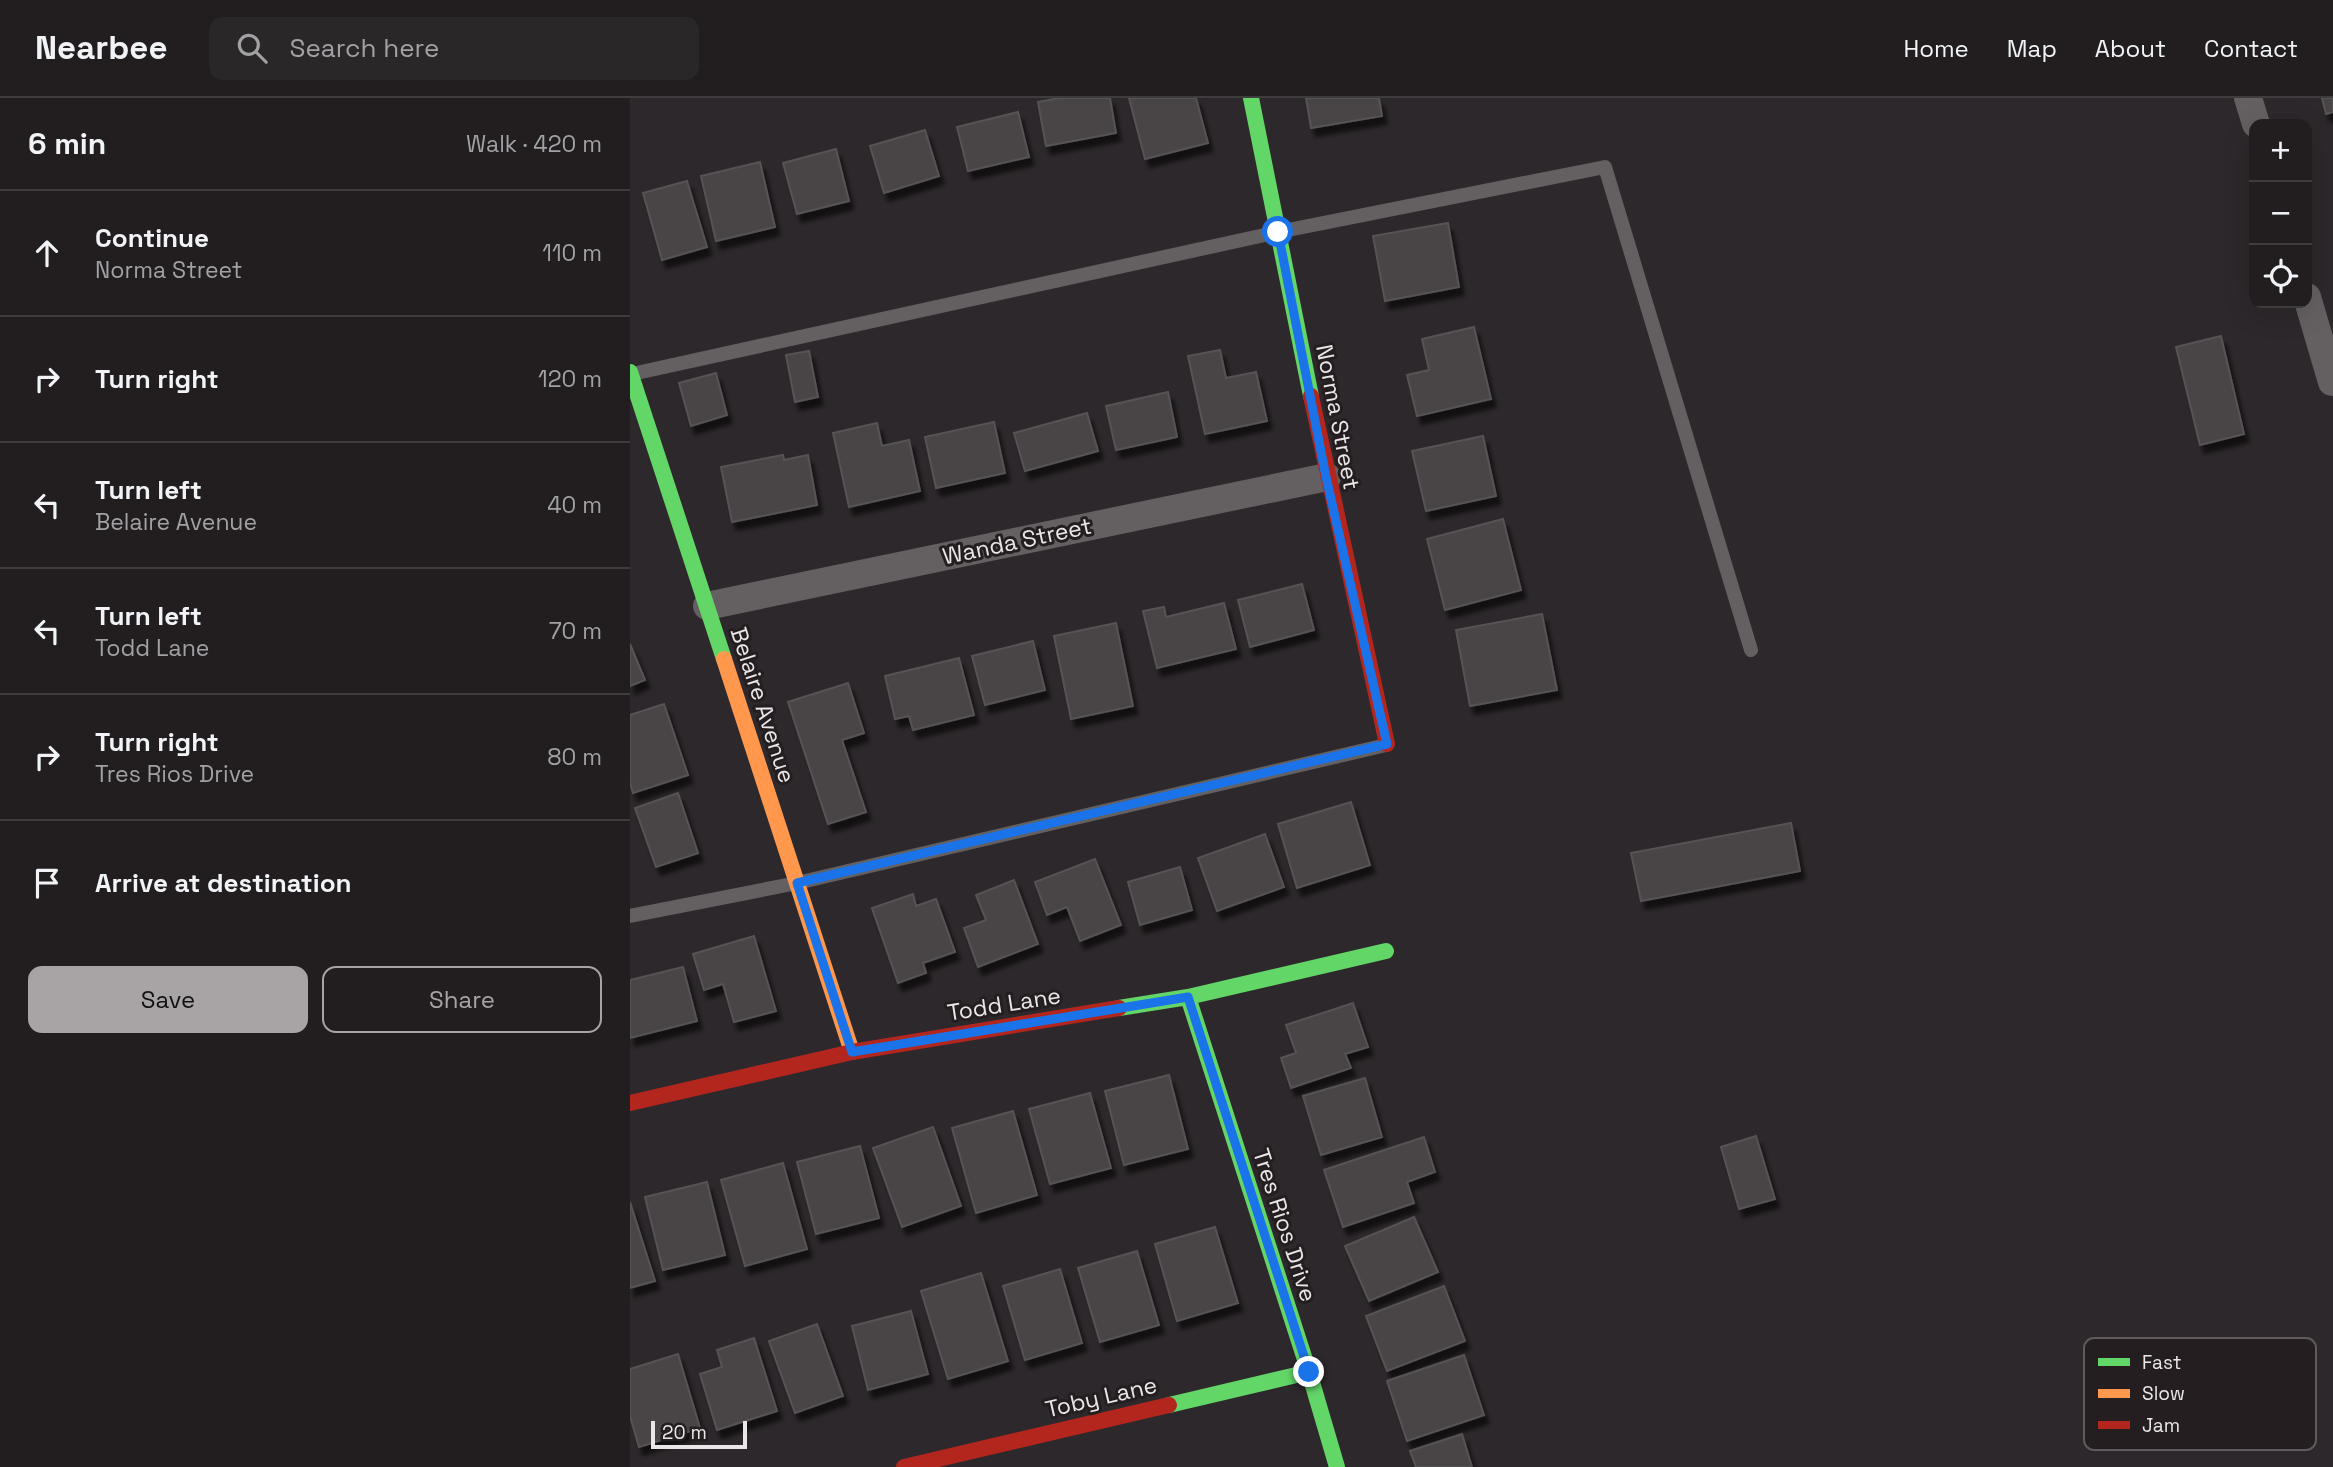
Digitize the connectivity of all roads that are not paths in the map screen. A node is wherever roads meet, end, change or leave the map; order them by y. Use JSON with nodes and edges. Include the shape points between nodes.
{"nodes":[{"id":1,"x":1251,"y":98,"type":"edge"},
{"id":2,"x":2248,"y":98,"type":"edge"},
{"id":3,"x":2254,"y":119,"type":"edge"},
{"id":4,"x":1278,"y":232,"type":"junction"},
{"id":5,"x":2310,"y":308,"type":"edge"},
{"id":6,"x":630,"y":373,"type":"edge"},
{"id":7,"x":2332,"y":382,"type":"edge"},
{"id":8,"x":1326,"y":477,"type":"junction"},
{"id":9,"x":707,"y":606,"type":"junction"},
{"id":10,"x":1751,"y":650,"type":"dead end"},
{"id":11,"x":1387,"y":744,"type":"joint"},
{"id":12,"x":797,"y":883,"type":"junction"},
{"id":13,"x":630,"y":916,"type":"edge"},
{"id":14,"x":1386,"y":951,"type":"dead end"},
{"id":15,"x":1188,"y":997,"type":"junction"},
{"id":16,"x":852,"y":1052,"type":"junction"},
{"id":17,"x":630,"y":1103,"type":"edge"},
{"id":18,"x":1309,"y":1372,"type":"junction"},
{"id":19,"x":904,"y":1467,"type":"edge"},
{"id":20,"x":1337,"y":1467,"type":"edge"}],
"edges":[{"from":1,"to":4,"type":"street","name":"Norma Street"},
{"from":2,"to":3,"type":"street"},
{"from":4,"to":6,"type":"lane"},
{"from":4,"to":8,"type":"street","name":"Norma Street"},
{"from":4,"to":10,"type":"lane","via":[[1605,167]]},
{"from":5,"to":7,"type":"street"},
{"from":6,"to":9,"type":"street","name":"Belaire Avenue"},
{"from":8,"to":9,"type":"street","name":"Wanda Street"},
{"from":8,"to":11,"type":"street","name":"Norma Street"},
{"from":9,"to":12,"type":"street","name":"Belaire Avenue"},
{"from":11,"to":12,"type":"lane"},
{"from":12,"to":13,"type":"lane"},
{"from":12,"to":16,"type":"street","name":"Belaire Avenue"},
{"from":14,"to":15,"type":"street","name":"Todd Lane"},
{"from":15,"to":16,"type":"street","name":"Todd Lane"},
{"from":15,"to":18,"type":"street","name":"Tres Rios Drive"},
{"from":16,"to":17,"type":"street","name":"Todd Lane"},
{"from":18,"to":19,"type":"street","name":"Toby Lane"},
{"from":18,"to":20,"type":"street","name":"Tres Rios Drive"}]}
